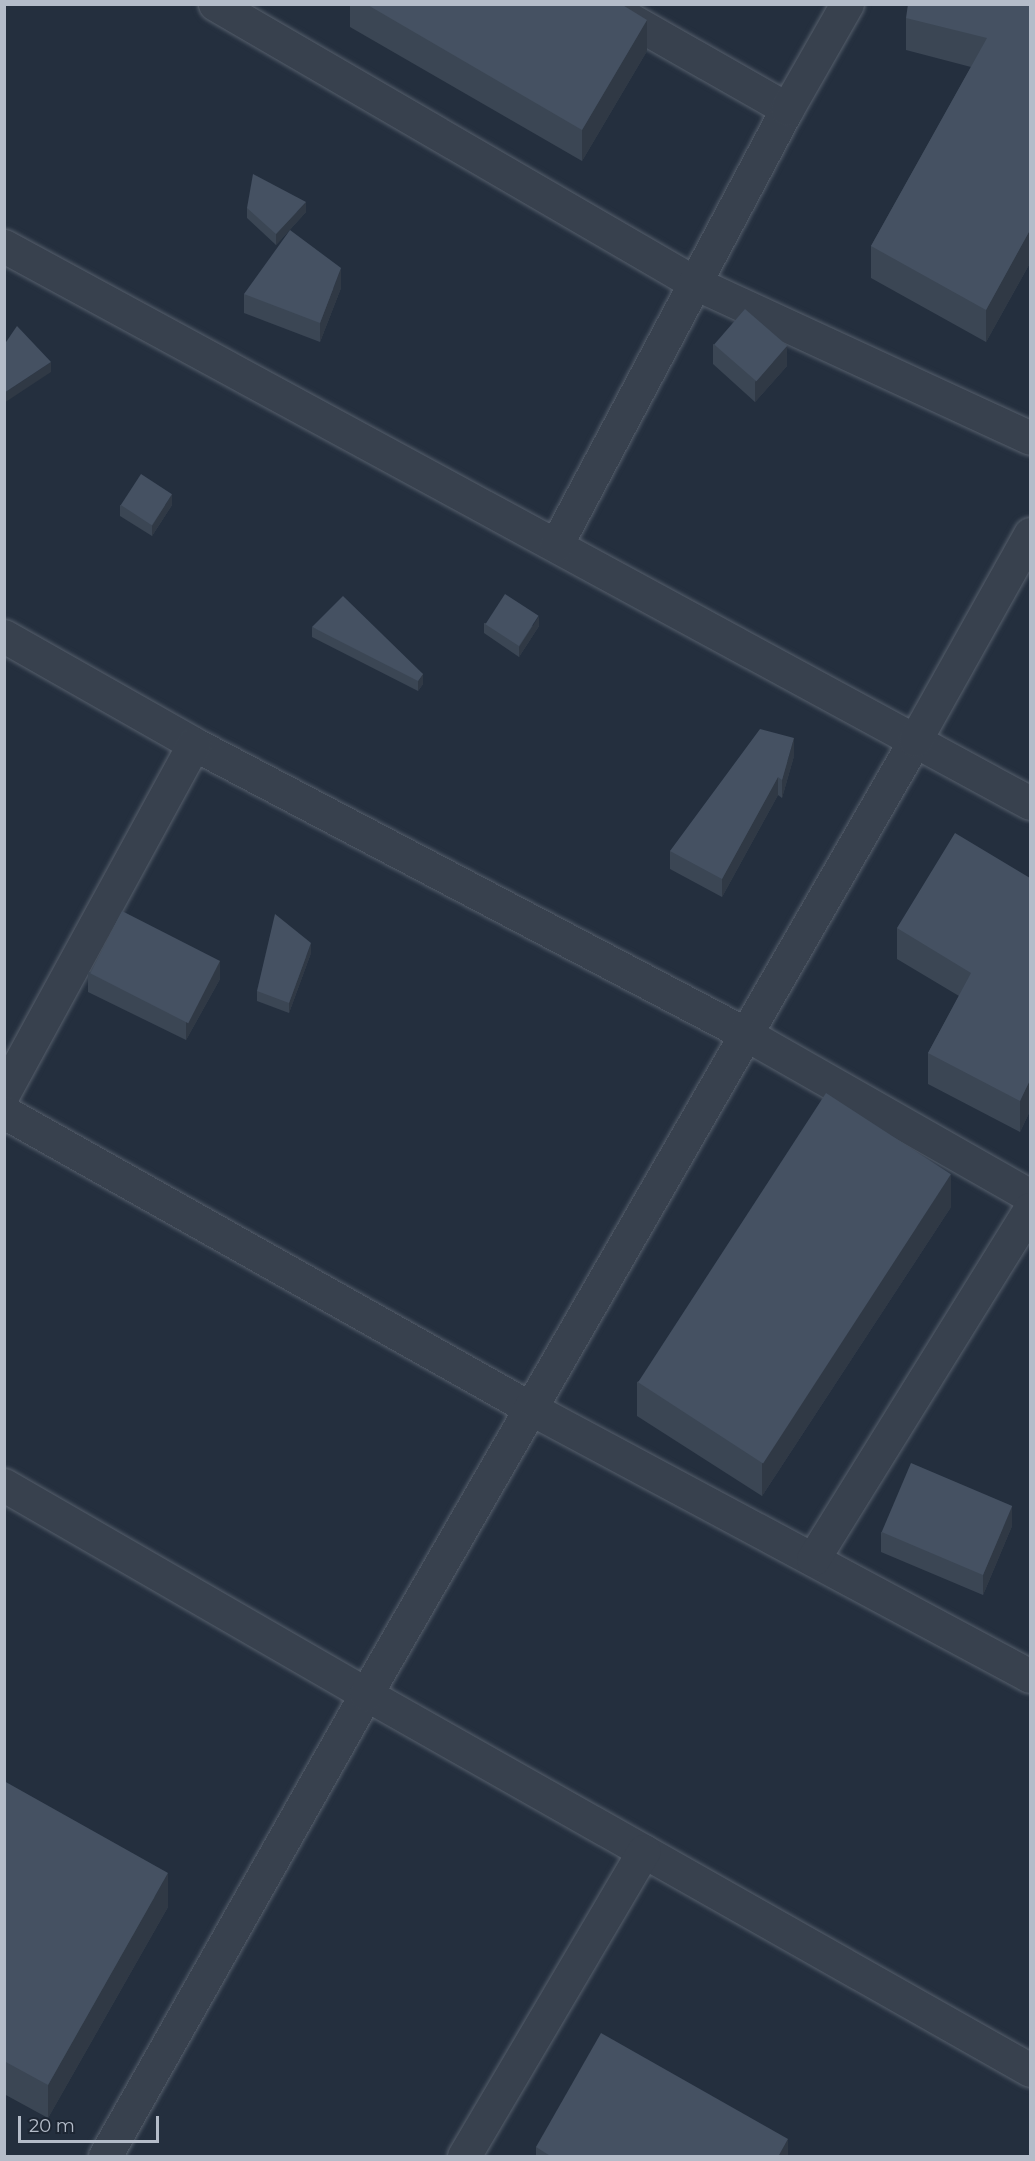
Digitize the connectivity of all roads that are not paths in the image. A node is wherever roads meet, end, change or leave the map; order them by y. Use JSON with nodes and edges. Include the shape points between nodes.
{"nodes":[{"id":1,"x":215,"y":4,"type":"edge"},
{"id":2,"x":603,"y":4,"type":"edge"},
{"id":3,"x":847,"y":4,"type":"edge"},
{"id":4,"x":787,"y":109,"type":"junction"},
{"id":5,"x":4,"y":246,"type":"edge"},
{"id":6,"x":695,"y":283,"type":"junction"},
{"id":7,"x":1030,"y":438,"type":"edge"},
{"id":8,"x":1030,"y":534,"type":"edge"},
{"id":9,"x":556,"y":545,"type":"junction"},
{"id":10,"x":4,"y":636,"type":"edge"},
{"id":11,"x":915,"y":740,"type":"junction"},
{"id":12,"x":194,"y":744,"type":"junction"},
{"id":13,"x":1030,"y":803,"type":"edge"},
{"id":14,"x":746,"y":1034,"type":"junction"},
{"id":15,"x":4,"y":1092,"type":"edge"},
{"id":16,"x":4,"y":1112,"type":"edge"},
{"id":17,"x":1030,"y":1196,"type":"edge"},
{"id":18,"x":1030,"y":1209,"type":"edge"},
{"id":19,"x":530,"y":1408,"type":"junction"},
{"id":20,"x":4,"y":1485,"type":"edge"},
{"id":21,"x":813,"y":1559,"type":"junction"},
{"id":22,"x":1030,"y":1676,"type":"edge"},
{"id":23,"x":366,"y":1694,"type":"junction"},
{"id":24,"x":644,"y":1851,"type":"junction"},
{"id":25,"x":1030,"y":2070,"type":"edge"},
{"id":26,"x":105,"y":2157,"type":"edge"},
{"id":27,"x":464,"y":2157,"type":"edge"}],
"edges":[{"from":1,"to":6,"type":"street"},
{"from":2,"to":4,"type":"street"},
{"from":3,"to":4,"type":"street"},
{"from":4,"to":6,"type":"street"},
{"from":5,"to":9,"type":"street"},
{"from":6,"to":7,"type":"street"},
{"from":6,"to":9,"type":"street"},
{"from":8,"to":11,"type":"street"},
{"from":9,"to":11,"type":"street"},
{"from":10,"to":12,"type":"street"},
{"from":11,"to":13,"type":"street"},
{"from":11,"to":14,"type":"street"},
{"from":12,"to":14,"type":"street"},
{"from":12,"to":15,"type":"street"},
{"from":14,"to":17,"type":"street"},
{"from":14,"to":19,"type":"street"},
{"from":16,"to":19,"type":"street"},
{"from":18,"to":21,"type":"street"},
{"from":19,"to":21,"type":"street"},
{"from":19,"to":23,"type":"street"},
{"from":20,"to":23,"type":"street"},
{"from":21,"to":22,"type":"street"},
{"from":23,"to":24,"type":"street"},
{"from":23,"to":26,"type":"street"},
{"from":24,"to":25,"type":"street"},
{"from":24,"to":27,"type":"street"}]}
